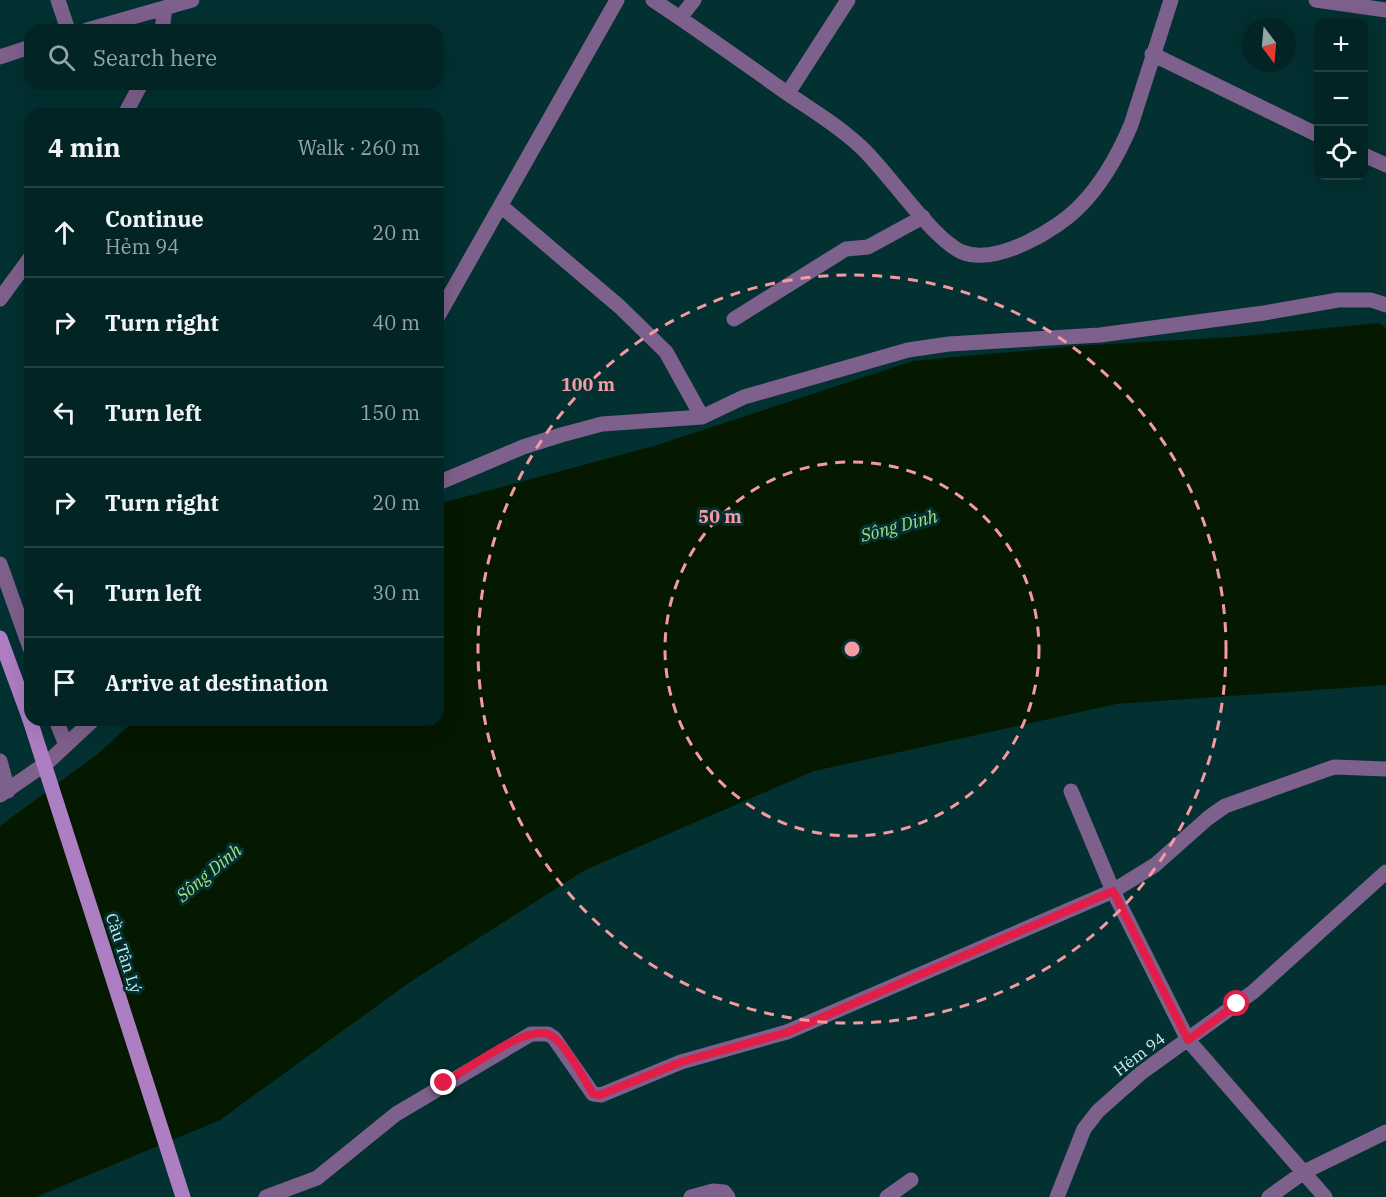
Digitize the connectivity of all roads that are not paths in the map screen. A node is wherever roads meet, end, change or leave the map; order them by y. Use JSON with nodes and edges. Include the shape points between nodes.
{"nodes":[{"id":1,"x":58,"y":0,"type":"edge"},
{"id":2,"x":192,"y":0,"type":"edge"},
{"id":3,"x":617,"y":0,"type":"edge"},
{"id":4,"x":652,"y":0,"type":"edge"},
{"id":5,"x":694,"y":0,"type":"edge"},
{"id":6,"x":849,"y":0,"type":"edge"},
{"id":7,"x":1171,"y":0,"type":"edge"},
{"id":8,"x":1316,"y":0,"type":"edge"},
{"id":9,"x":165,"y":8,"type":"junction"},
{"id":10,"x":1386,"y":10,"type":"edge"},
{"id":11,"x":680,"y":18,"type":"junction"},
{"id":12,"x":66,"y":24,"type":"edge"},
{"id":13,"x":108,"y":24,"type":"edge"},
{"id":14,"x":163,"y":24,"type":"edge"},
{"id":15,"x":24,"y":49,"type":"edge"},
{"id":16,"x":1152,"y":54,"type":"junction"},
{"id":17,"x":0,"y":57,"type":"edge"},
{"id":18,"x":138,"y":90,"type":"edge"},
{"id":19,"x":788,"y":93,"type":"junction"},
{"id":20,"x":128,"y":108,"type":"edge"},
{"id":21,"x":1314,"y":133,"type":"edge"},
{"id":22,"x":1368,"y":157,"type":"edge"},
{"id":23,"x":1386,"y":165,"type":"edge"},
{"id":24,"x":501,"y":206,"type":"junction"},
{"id":25,"x":923,"y":217,"type":"junction"},
{"id":26,"x":24,"y":266,"type":"edge"},
{"id":27,"x":0,"y":299,"type":"edge"},
{"id":28,"x":1386,"y":305,"type":"edge"},
{"id":29,"x":444,"y":306,"type":"edge"},
{"id":30,"x":734,"y":319,"type":"dead end"},
{"id":31,"x":702,"y":417,"type":"junction"},
{"id":32,"x":444,"y":480,"type":"edge"},
{"id":33,"x":0,"y":564,"type":"edge"},
{"id":34,"x":24,"y":631,"type":"edge"},
{"id":35,"x":0,"y":638,"type":"edge"},
{"id":36,"x":24,"y":702,"type":"edge"},
{"id":37,"x":32,"y":726,"type":"edge"},
{"id":38,"x":58,"y":726,"type":"edge"},
{"id":39,"x":87,"y":726,"type":"edge"},
{"id":40,"x":66,"y":745,"type":"junction"},
{"id":41,"x":0,"y":761,"type":"edge"},
{"id":42,"x":1386,"y":769,"type":"edge"},
{"id":43,"x":1071,"y":791,"type":"dead end"},
{"id":44,"x":4,"y":793,"type":"edge"},
{"id":45,"x":1386,"y":872,"type":"edge"},
{"id":46,"x":1113,"y":891,"type":"junction"},
{"id":47,"x":1188,"y":1040,"type":"junction"},
{"id":48,"x":1386,"y":1132,"type":"edge"},
{"id":49,"x":1304,"y":1172,"type":"junction"},
{"id":50,"x":911,"y":1180,"type":"dead end"},
{"id":51,"x":183,"y":1197,"type":"edge"},
{"id":52,"x":266,"y":1197,"type":"edge"},
{"id":53,"x":691,"y":1197,"type":"edge"},
{"id":54,"x":728,"y":1197,"type":"edge"},
{"id":55,"x":886,"y":1197,"type":"edge"},
{"id":56,"x":1057,"y":1197,"type":"edge"},
{"id":57,"x":1269,"y":1197,"type":"edge"},
{"id":58,"x":1324,"y":1197,"type":"edge"}],
"edges":[{"from":1,"to":12,"type":"street"},
{"from":2,"to":9,"type":"street"},
{"from":3,"to":24,"type":"street"},
{"from":4,"to":11,"type":"street"},
{"from":5,"to":11,"type":"street"},
{"from":6,"to":19,"type":"street"},
{"from":7,"to":16,"type":"street"},
{"from":8,"to":10,"type":"street"},
{"from":9,"to":13,"type":"street"},
{"from":9,"to":14,"type":"street"},
{"from":11,"to":19,"type":"street"},
{"from":15,"to":17,"type":"street"},
{"from":16,"to":21,"type":"street"},
{"from":16,"to":25,"type":"street","via":[[1124,141],[1081,206],[1047,232],[1016,247],[974,255],[951,245]]},
{"from":18,"to":20,"type":"street"},
{"from":19,"to":25,"type":"street","via":[[861,147]]},
{"from":22,"to":23,"type":"street"},
{"from":24,"to":29,"type":"street"},
{"from":24,"to":31,"type":"street","via":[[620,307],[666,352]]},
{"from":25,"to":30,"type":"street","via":[[868,247],[846,249]]},
{"from":26,"to":27,"type":"street"},
{"from":28,"to":31,"type":"street","via":[[1371,300],[1338,300],[1100,334],[908,350],[744,397]]},
{"from":31,"to":32,"type":"street","via":[[602,424],[523,447]]},
{"from":33,"to":34,"type":"street"},
{"from":35,"to":36,"type":"main road","name":"Cầu Tân Lý"},
{"from":37,"to":51,"type":"main road","name":"Cầu Tân Lý","bridge":true},
{"from":38,"to":40,"type":"street"},
{"from":39,"to":40,"type":"street"},
{"from":40,"to":44,"type":"street"},
{"from":41,"to":44,"type":"street"},
{"from":42,"to":46,"type":"street","via":[[1334,767],[1225,806],[1155,865]]},
{"from":43,"to":46,"type":"street"},
{"from":45,"to":47,"type":"street","name":"Hẻm 94","via":[[1253,992]]},
{"from":46,"to":47,"type":"street"},
{"from":46,"to":52,"type":"street","via":[[788,1032],[681,1062],[600,1095],[593,1094],[554,1038],[531,1034],[396,1114],[317,1178]]},
{"from":47,"to":49,"type":"street"},
{"from":47,"to":56,"type":"street","name":"Hẻm 94","via":[[1141,1073],[1098,1111],[1084,1129]]},
{"from":48,"to":49,"type":"street"},
{"from":49,"to":57,"type":"street"},
{"from":49,"to":58,"type":"street"},
{"from":50,"to":55,"type":"street"},
{"from":53,"to":54,"type":"street","via":[[713,1191],[724,1192]]}]}
